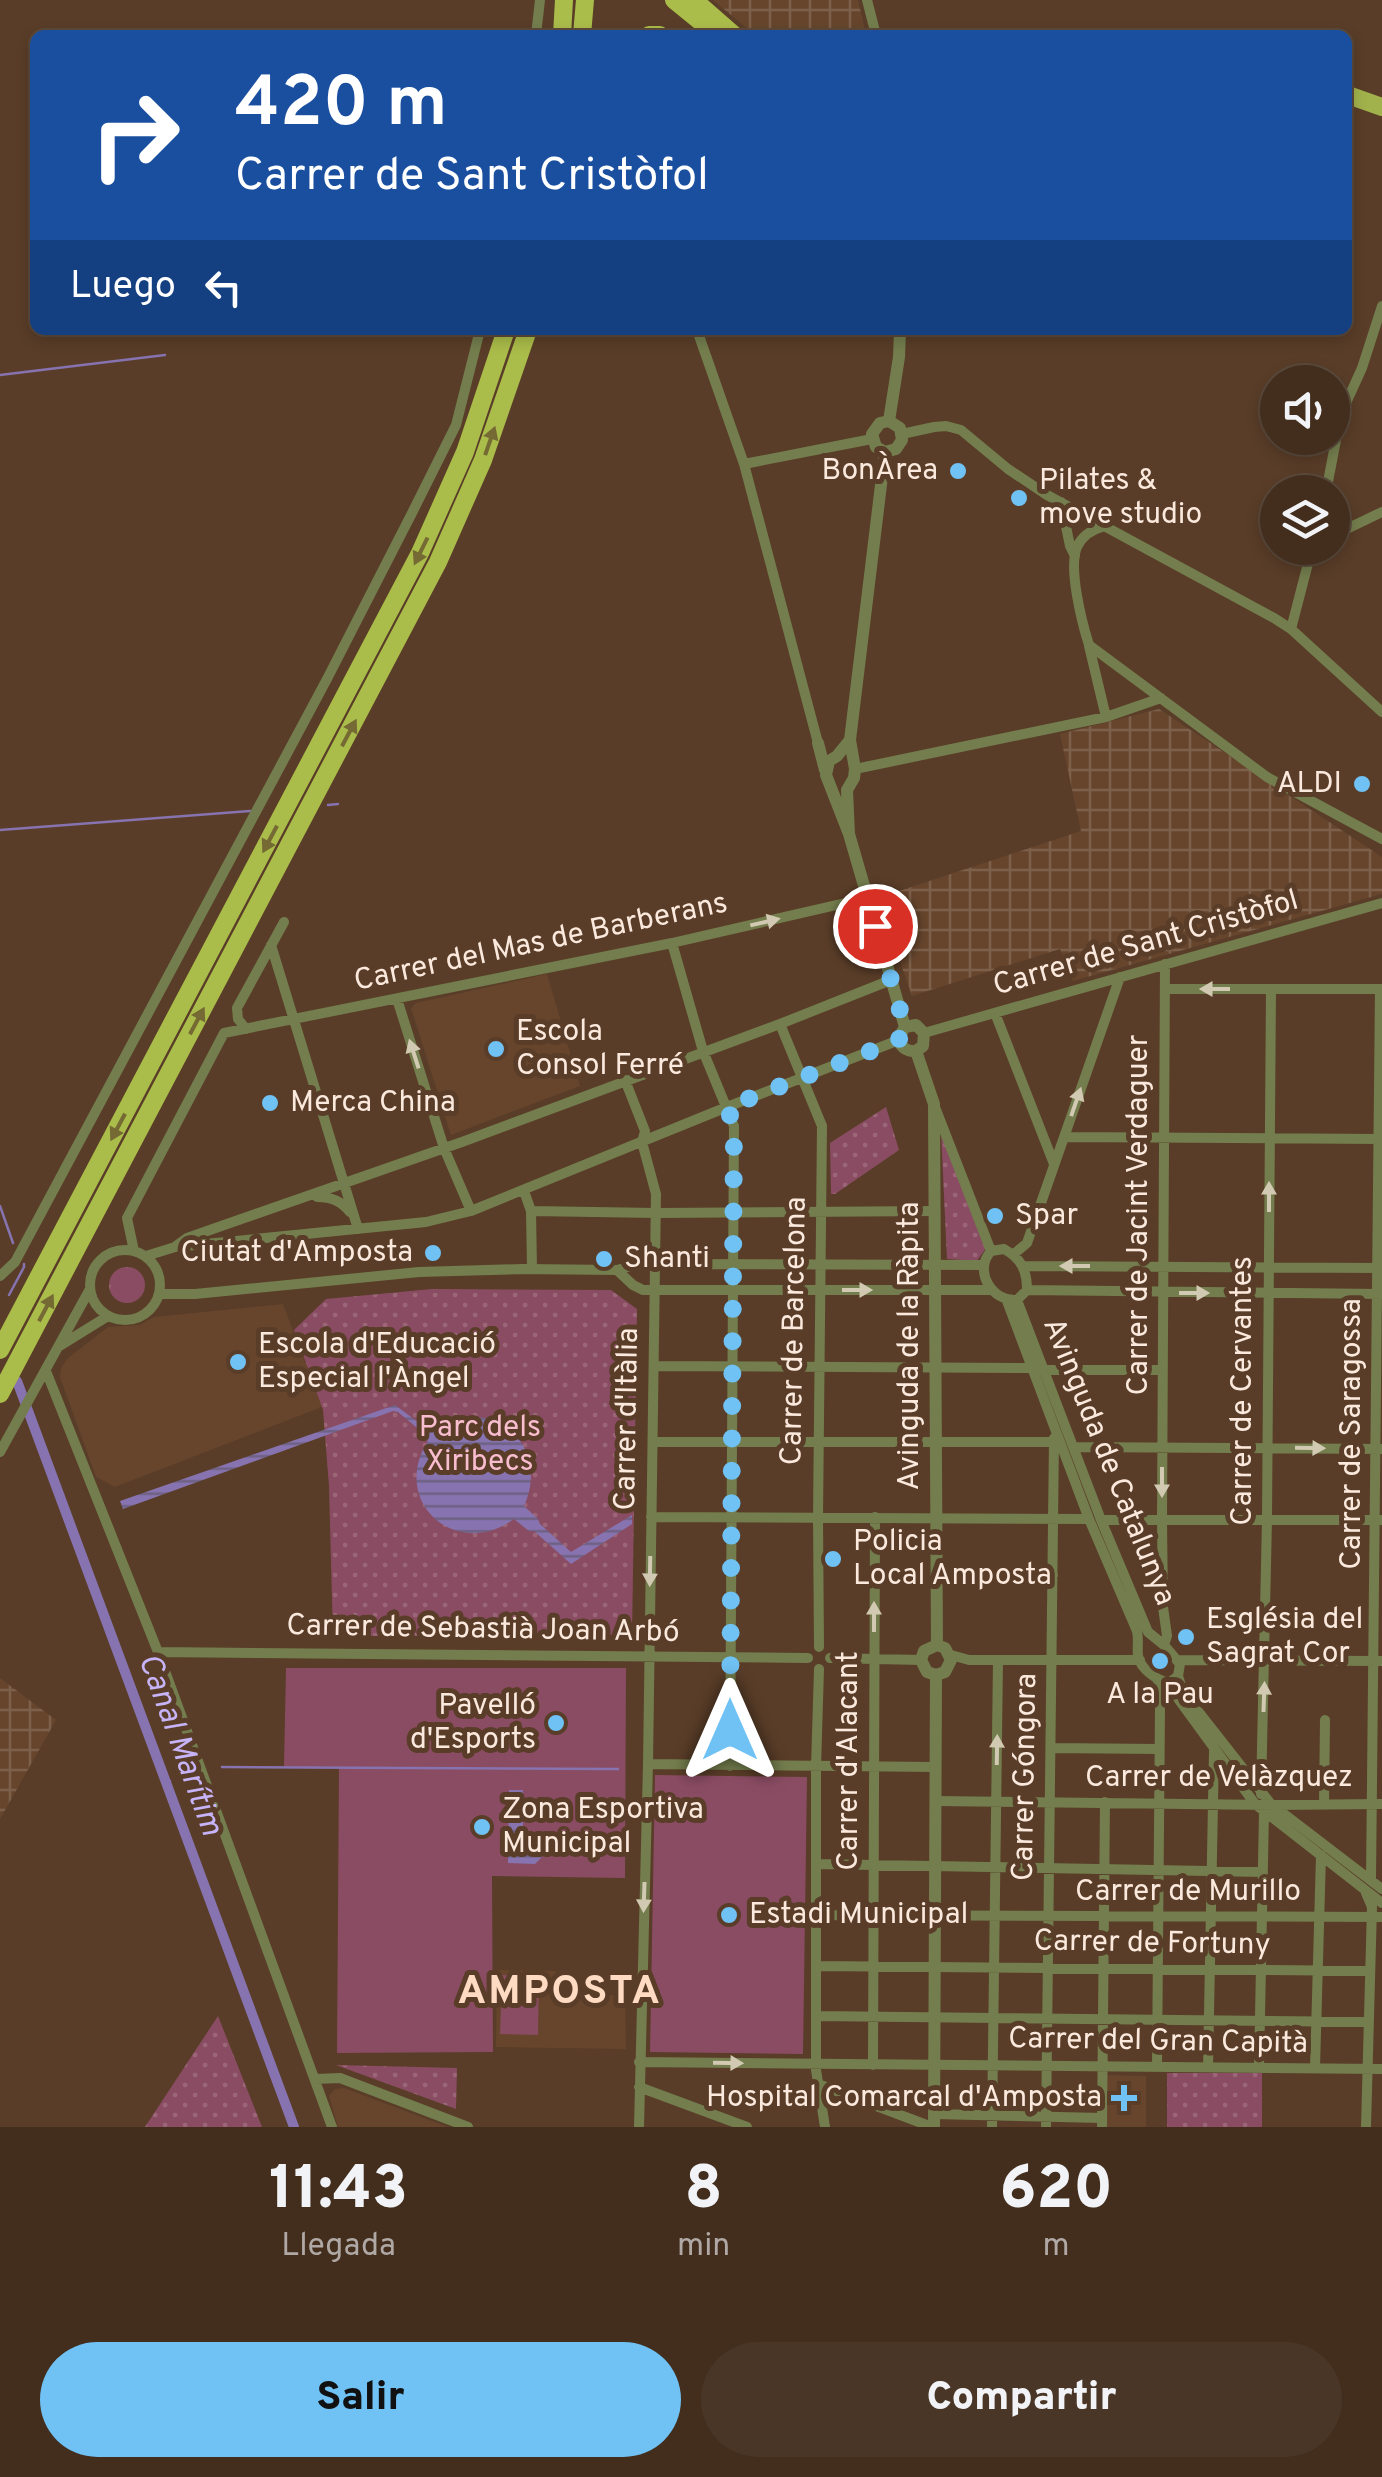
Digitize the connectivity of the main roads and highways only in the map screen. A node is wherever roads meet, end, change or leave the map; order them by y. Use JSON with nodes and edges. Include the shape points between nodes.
{"nodes":[{"id":1,"x":563,"y":0,"type":"edge"},
{"id":2,"x":585,"y":0,"type":"edge"},
{"id":3,"x":674,"y":0,"type":"edge"},
{"id":4,"x":694,"y":0,"type":"edge"},
{"id":5,"x":561,"y":30,"type":"edge"},
{"id":6,"x":582,"y":30,"type":"edge"},
{"id":7,"x":711,"y":30,"type":"edge"},
{"id":8,"x":728,"y":30,"type":"edge"},
{"id":9,"x":1352,"y":96,"type":"edge"},
{"id":10,"x":1382,"y":107,"type":"edge"},
{"id":11,"x":504,"y":335,"type":"edge"},
{"id":12,"x":526,"y":335,"type":"edge"},
{"id":13,"x":0,"y":1350,"type":"edge"},
{"id":14,"x":0,"y":1394,"type":"edge"}],
"edges":[{"from":1,"to":5,"type":"highway"},
{"from":2,"to":6,"type":"highway"},
{"from":3,"to":7,"type":"highway"},
{"from":4,"to":8,"type":"highway"},
{"from":9,"to":10,"type":"main road"},
{"from":11,"to":13,"type":"highway","one_way":true,"via":[[465,452],[420,553]]},
{"from":14,"to":12,"type":"highway","one_way":true,"via":[[431,577],[483,460]]}]}
